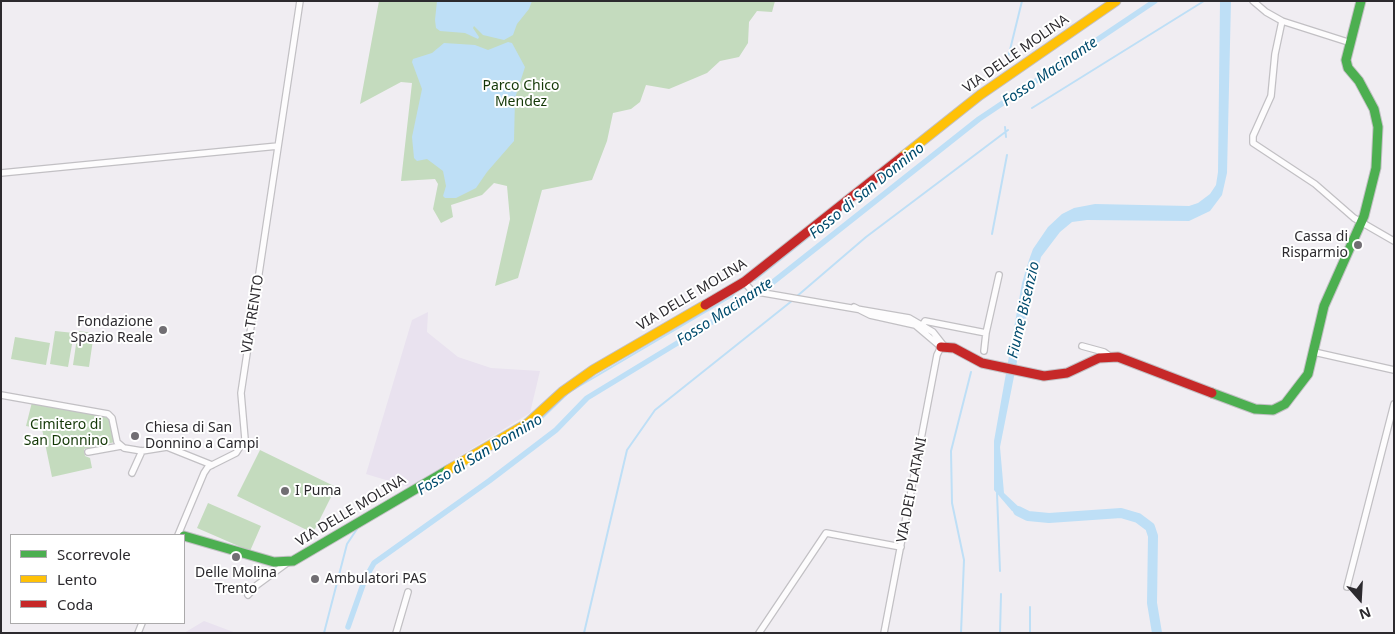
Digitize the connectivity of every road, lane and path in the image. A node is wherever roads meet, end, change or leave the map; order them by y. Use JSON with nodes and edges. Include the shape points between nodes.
{"nodes":[{"id":1,"x":300,"y":1,"type":"edge"},
{"id":2,"x":1116,"y":1,"type":"edge"},
{"id":3,"x":1253,"y":1,"type":"edge"},
{"id":4,"x":1361,"y":1,"type":"edge"},
{"id":5,"x":1282,"y":21,"type":"junction"},
{"id":6,"x":1350,"y":43,"type":"junction"},
{"id":7,"x":278,"y":146,"type":"junction"},
{"id":8,"x":1,"y":173,"type":"edge"},
{"id":9,"x":1362,"y":221,"type":"junction"},
{"id":10,"x":1394,"y":241,"type":"edge"},
{"id":11,"x":999,"y":275,"type":"dead end"},
{"id":12,"x":744,"y":282,"type":"junction"},
{"id":13,"x":921,"y":326,"type":"junction"},
{"id":14,"x":986,"y":333,"type":"junction"},
{"id":15,"x":942,"y":346,"type":"junction"},
{"id":16,"x":1082,"y":346,"type":"dead end"},
{"id":17,"x":984,"y":351,"type":"dead end"},
{"id":18,"x":1314,"y":352,"type":"junction"},
{"id":19,"x":1111,"y":357,"type":"junction"},
{"id":20,"x":1394,"y":370,"type":"edge"},
{"id":21,"x":1,"y":395,"type":"edge"},
{"id":22,"x":1394,"y":404,"type":"edge"},
{"id":23,"x":121,"y":446,"type":"junction"},
{"id":24,"x":142,"y":451,"type":"junction"},
{"id":25,"x":88,"y":452,"type":"dead end"},
{"id":26,"x":212,"y":465,"type":"junction"},
{"id":27,"x":132,"y":473,"type":"dead end"},
{"id":28,"x":181,"y":534,"type":"edge"},
{"id":29,"x":185,"y":536,"type":"edge"},
{"id":30,"x":901,"y":547,"type":"junction"},
{"id":31,"x":287,"y":562,"type":"junction"},
{"id":32,"x":1347,"y":588,"type":"dead end"},
{"id":33,"x":408,"y":592,"type":"dead end"},
{"id":34,"x":248,"y":595,"type":"dead end"},
{"id":35,"x":396,"y":633,"type":"edge"},
{"id":36,"x":759,"y":633,"type":"edge"},
{"id":37,"x":884,"y":633,"type":"edge"}],
"edges":[{"from":1,"to":7,"type":"street","name":"VIA TRENTO"},
{"from":2,"to":12,"type":"street","name":"VIA DELLE MOLINA","via":[[980,95]]},
{"from":3,"to":5,"type":"street"},
{"from":4,"to":6,"type":"street"},
{"from":5,"to":6,"type":"street"},
{"from":5,"to":9,"type":"street","via":[[1271,96],[1253,142]]},
{"from":6,"to":9,"type":"street","via":[[1346,60],[1348,68],[1362,85],[1378,126],[1376,168]]},
{"from":7,"to":8,"type":"street"},
{"from":7,"to":26,"type":"street","name":"VIA TRENTO","via":[[241,393],[244,439],[236,453]]},
{"from":9,"to":10,"type":"street"},
{"from":9,"to":18,"type":"street","via":[[1324,306]]},
{"from":11,"to":14,"type":"street"},
{"from":12,"to":13,"type":"street","via":[[748,289],[757,292],[854,307],[870,315]]},
{"from":12,"to":31,"type":"street","name":"VIA DELLE MOLINA","via":[[592,370],[528,423],[312,551]]},
{"from":13,"to":14,"type":"street","via":[[925,320]]},
{"from":13,"to":15,"type":"street"},
{"from":14,"to":17,"type":"street"},
{"from":15,"to":19,"type":"street","via":[[994,366],[1056,375],[1099,358]]},
{"from":15,"to":30,"type":"street","name":"VIA DEI PLATANI","via":[[937,355]]},
{"from":16,"to":19,"type":"street"},
{"from":18,"to":19,"type":"street","via":[[1308,374],[1288,401],[1279,408],[1266,411],[1188,385],[1140,364]]},
{"from":18,"to":20,"type":"street"},
{"from":21,"to":23,"type":"street","via":[[108,414]]},
{"from":22,"to":32,"type":"street"},
{"from":23,"to":24,"type":"street"},
{"from":23,"to":25,"type":"street"},
{"from":24,"to":26,"type":"street","via":[[167,447]]},
{"from":24,"to":27,"type":"street"},
{"from":26,"to":28,"type":"street","via":[[204,473]]},
{"from":29,"to":31,"type":"street","name":"VIA DELLE MOLINA","via":[[237,553]]},
{"from":30,"to":36,"type":"street","via":[[826,533]]},
{"from":30,"to":37,"type":"street","name":"VIA DEI PLATANI"},
{"from":31,"to":34,"type":"street","name":"VIA DELLE MOLINA"},
{"from":33,"to":35,"type":"street"}]}
